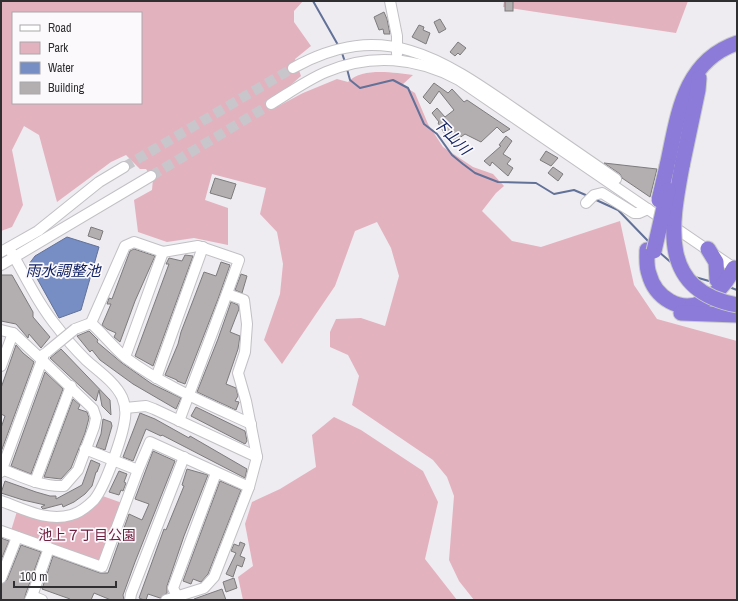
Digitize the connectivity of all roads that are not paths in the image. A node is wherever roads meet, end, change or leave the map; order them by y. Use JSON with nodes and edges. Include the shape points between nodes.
{"nodes":[{"id":1,"x":390,"y":1,"type":"edge"},
{"id":2,"x":737,"y":42,"type":"edge"},
{"id":3,"x":398,"y":48,"type":"junction"},
{"id":4,"x":737,"y":49,"type":"edge"},
{"id":5,"x":397,"y":59,"type":"junction"},
{"id":6,"x":293,"y":68,"type":"tunnel mouth"},
{"id":7,"x":270,"y":104,"type":"tunnel mouth"},
{"id":8,"x":674,"y":166,"type":"junction"},
{"id":9,"x":124,"y":167,"type":"tunnel mouth"},
{"id":10,"x":151,"y":176,"type":"tunnel mouth"},
{"id":11,"x":589,"y":200,"type":"dead end"},
{"id":12,"x":648,"y":209,"type":"junction"},
{"id":13,"x":203,"y":247,"type":"junction"},
{"id":14,"x":708,"y":249,"type":"junction"},
{"id":15,"x":5,"y":250,"type":"edge"},
{"id":16,"x":651,"y":251,"type":"junction"},
{"id":17,"x":163,"y":252,"type":"junction"},
{"id":18,"x":15,"y":258,"type":"junction"},
{"id":19,"x":1,"y":265,"type":"edge"},
{"id":20,"x":736,"y":267,"type":"edge"},
{"id":21,"x":717,"y":280,"type":"junction"},
{"id":22,"x":227,"y":294,"type":"junction"},
{"id":23,"x":737,"y":305,"type":"edge"},
{"id":24,"x":737,"y":315,"type":"edge"},
{"id":25,"x":91,"y":323,"type":"junction"},
{"id":26,"x":1,"y":330,"type":"edge"},
{"id":27,"x":13,"y":333,"type":"junction"},
{"id":28,"x":44,"y":356,"type":"junction"},
{"id":29,"x":125,"y":357,"type":"junction"},
{"id":30,"x":1,"y":366,"type":"edge"},
{"id":31,"x":156,"y":378,"type":"junction"},
{"id":32,"x":71,"y":386,"type":"junction"},
{"id":33,"x":189,"y":395,"type":"junction"},
{"id":34,"x":125,"y":408,"type":"junction"},
{"id":35,"x":179,"y":421,"type":"junction"},
{"id":36,"x":251,"y":424,"type":"junction"},
{"id":37,"x":85,"y":449,"type":"junction"},
{"id":38,"x":184,"y":457,"type":"junction"},
{"id":39,"x":257,"y":457,"type":"junction"},
{"id":40,"x":113,"y":460,"type":"junction"},
{"id":41,"x":1,"y":470,"type":"edge"},
{"id":42,"x":138,"y":470,"type":"junction"},
{"id":43,"x":216,"y":473,"type":"junction"},
{"id":44,"x":36,"y":482,"type":"junction"},
{"id":45,"x":249,"y":487,"type":"junction"},
{"id":46,"x":1,"y":501,"type":"edge"},
{"id":47,"x":1,"y":531,"type":"edge"},
{"id":48,"x":16,"y":536,"type":"junction"},
{"id":49,"x":49,"y":548,"type":"junction"},
{"id":50,"x":1,"y":578,"type":"edge"},
{"id":51,"x":177,"y":596,"type":"junction"},
{"id":52,"x":31,"y":598,"type":"edge"},
{"id":53,"x":42,"y":600,"type":"edge"},
{"id":54,"x":130,"y":600,"type":"edge"},
{"id":55,"x":166,"y":600,"type":"edge"}],
"edges":[{"from":1,"to":3,"type":"street"},
{"from":2,"to":8,"type":"highway","via":[[710,56],[691,80],[680,109]]},
{"from":3,"to":5,"type":"street"},
{"from":3,"to":6,"type":"street","via":[[371,45],[348,47],[322,53]]},
{"from":3,"to":20,"type":"street","via":[[426,56],[465,74]]},
{"from":4,"to":8,"type":"highway","via":[[717,58],[699,78],[698,90]]},
{"from":5,"to":7,"type":"street","via":[[353,64],[326,72]]},
{"from":5,"to":12,"type":"street","via":[[435,68],[459,80]]},
{"from":8,"to":16,"type":"highway","bridge":true},
{"from":8,"to":23,"type":"highway","bridge":true,"via":[[674,245],[679,264],[700,290],[715,299]]},
{"from":9,"to":15,"type":"street","via":[[99,182],[38,231]]},
{"from":10,"to":18,"type":"street"},
{"from":11,"to":12,"type":"street","via":[[602,193],[634,213]]},
{"from":12,"to":14,"type":"street"},
{"from":13,"to":17,"type":"street"},
{"from":13,"to":22,"type":"street","via":[[239,260]]},
{"from":13,"to":31,"type":"street"},
{"from":14,"to":20,"type":"street"},
{"from":14,"to":21,"type":"highway","via":[[716,262]]},
{"from":15,"to":18,"type":"street"},
{"from":16,"to":20,"type":"highway","via":[[648,273],[652,283],[661,297],[682,306],[702,302],[715,294]]},
{"from":16,"to":21,"type":"highway","via":[[658,281],[676,296],[698,296]]},
{"from":16,"to":24,"type":"highway","via":[[644,269],[645,283],[648,292],[658,303],[685,314]]},
{"from":17,"to":25,"type":"street","via":[[134,242],[125,246]]},
{"from":17,"to":29,"type":"street"},
{"from":18,"to":19,"type":"street"},
{"from":18,"to":34,"type":"street","via":[[50,318],[86,360],[110,382],[121,396]]},
{"from":20,"to":21,"type":"highway"},
{"from":22,"to":33,"type":"street"},
{"from":22,"to":36,"type":"street","via":[[244,300],[247,324],[245,352],[238,374]]},
{"from":25,"to":28,"type":"street","bridge":true,"via":[[76,329]]},
{"from":25,"to":29,"type":"street"},
{"from":26,"to":27,"type":"street"},
{"from":27,"to":28,"type":"street"},
{"from":27,"to":30,"type":"street"},
{"from":28,"to":32,"type":"street"},
{"from":28,"to":41,"type":"street"},
{"from":29,"to":31,"type":"street"},
{"from":31,"to":33,"type":"street"},
{"from":32,"to":37,"type":"street","via":[[93,409],[96,418]]},
{"from":32,"to":44,"type":"street"},
{"from":33,"to":35,"type":"street"},
{"from":33,"to":36,"type":"street"},
{"from":34,"to":35,"type":"street","via":[[146,406]]},
{"from":34,"to":40,"type":"street","via":[[125,419]]},
{"from":35,"to":39,"type":"street"},
{"from":36,"to":39,"type":"street"},
{"from":37,"to":40,"type":"street"},
{"from":37,"to":44,"type":"street","via":[[78,470],[64,486],[52,487]]},
{"from":38,"to":42,"type":"street","via":[[150,442]]},
{"from":38,"to":43,"type":"street"},
{"from":38,"to":54,"type":"street"},
{"from":39,"to":45,"type":"street"},
{"from":40,"to":42,"type":"street"},
{"from":40,"to":46,"type":"street","via":[[94,500],[73,515],[58,518],[42,516]]},
{"from":41,"to":44,"type":"street"},
{"from":42,"to":49,"type":"street","via":[[102,566]]},
{"from":43,"to":45,"type":"street"},
{"from":43,"to":51,"type":"street","via":[[173,588]]},
{"from":45,"to":51,"type":"street","via":[[210,584]]},
{"from":47,"to":48,"type":"street"},
{"from":48,"to":49,"type":"street"},
{"from":48,"to":50,"type":"street"},
{"from":49,"to":52,"type":"street"},
{"from":51,"to":55,"type":"street"},
{"from":52,"to":53,"type":"street"}]}
